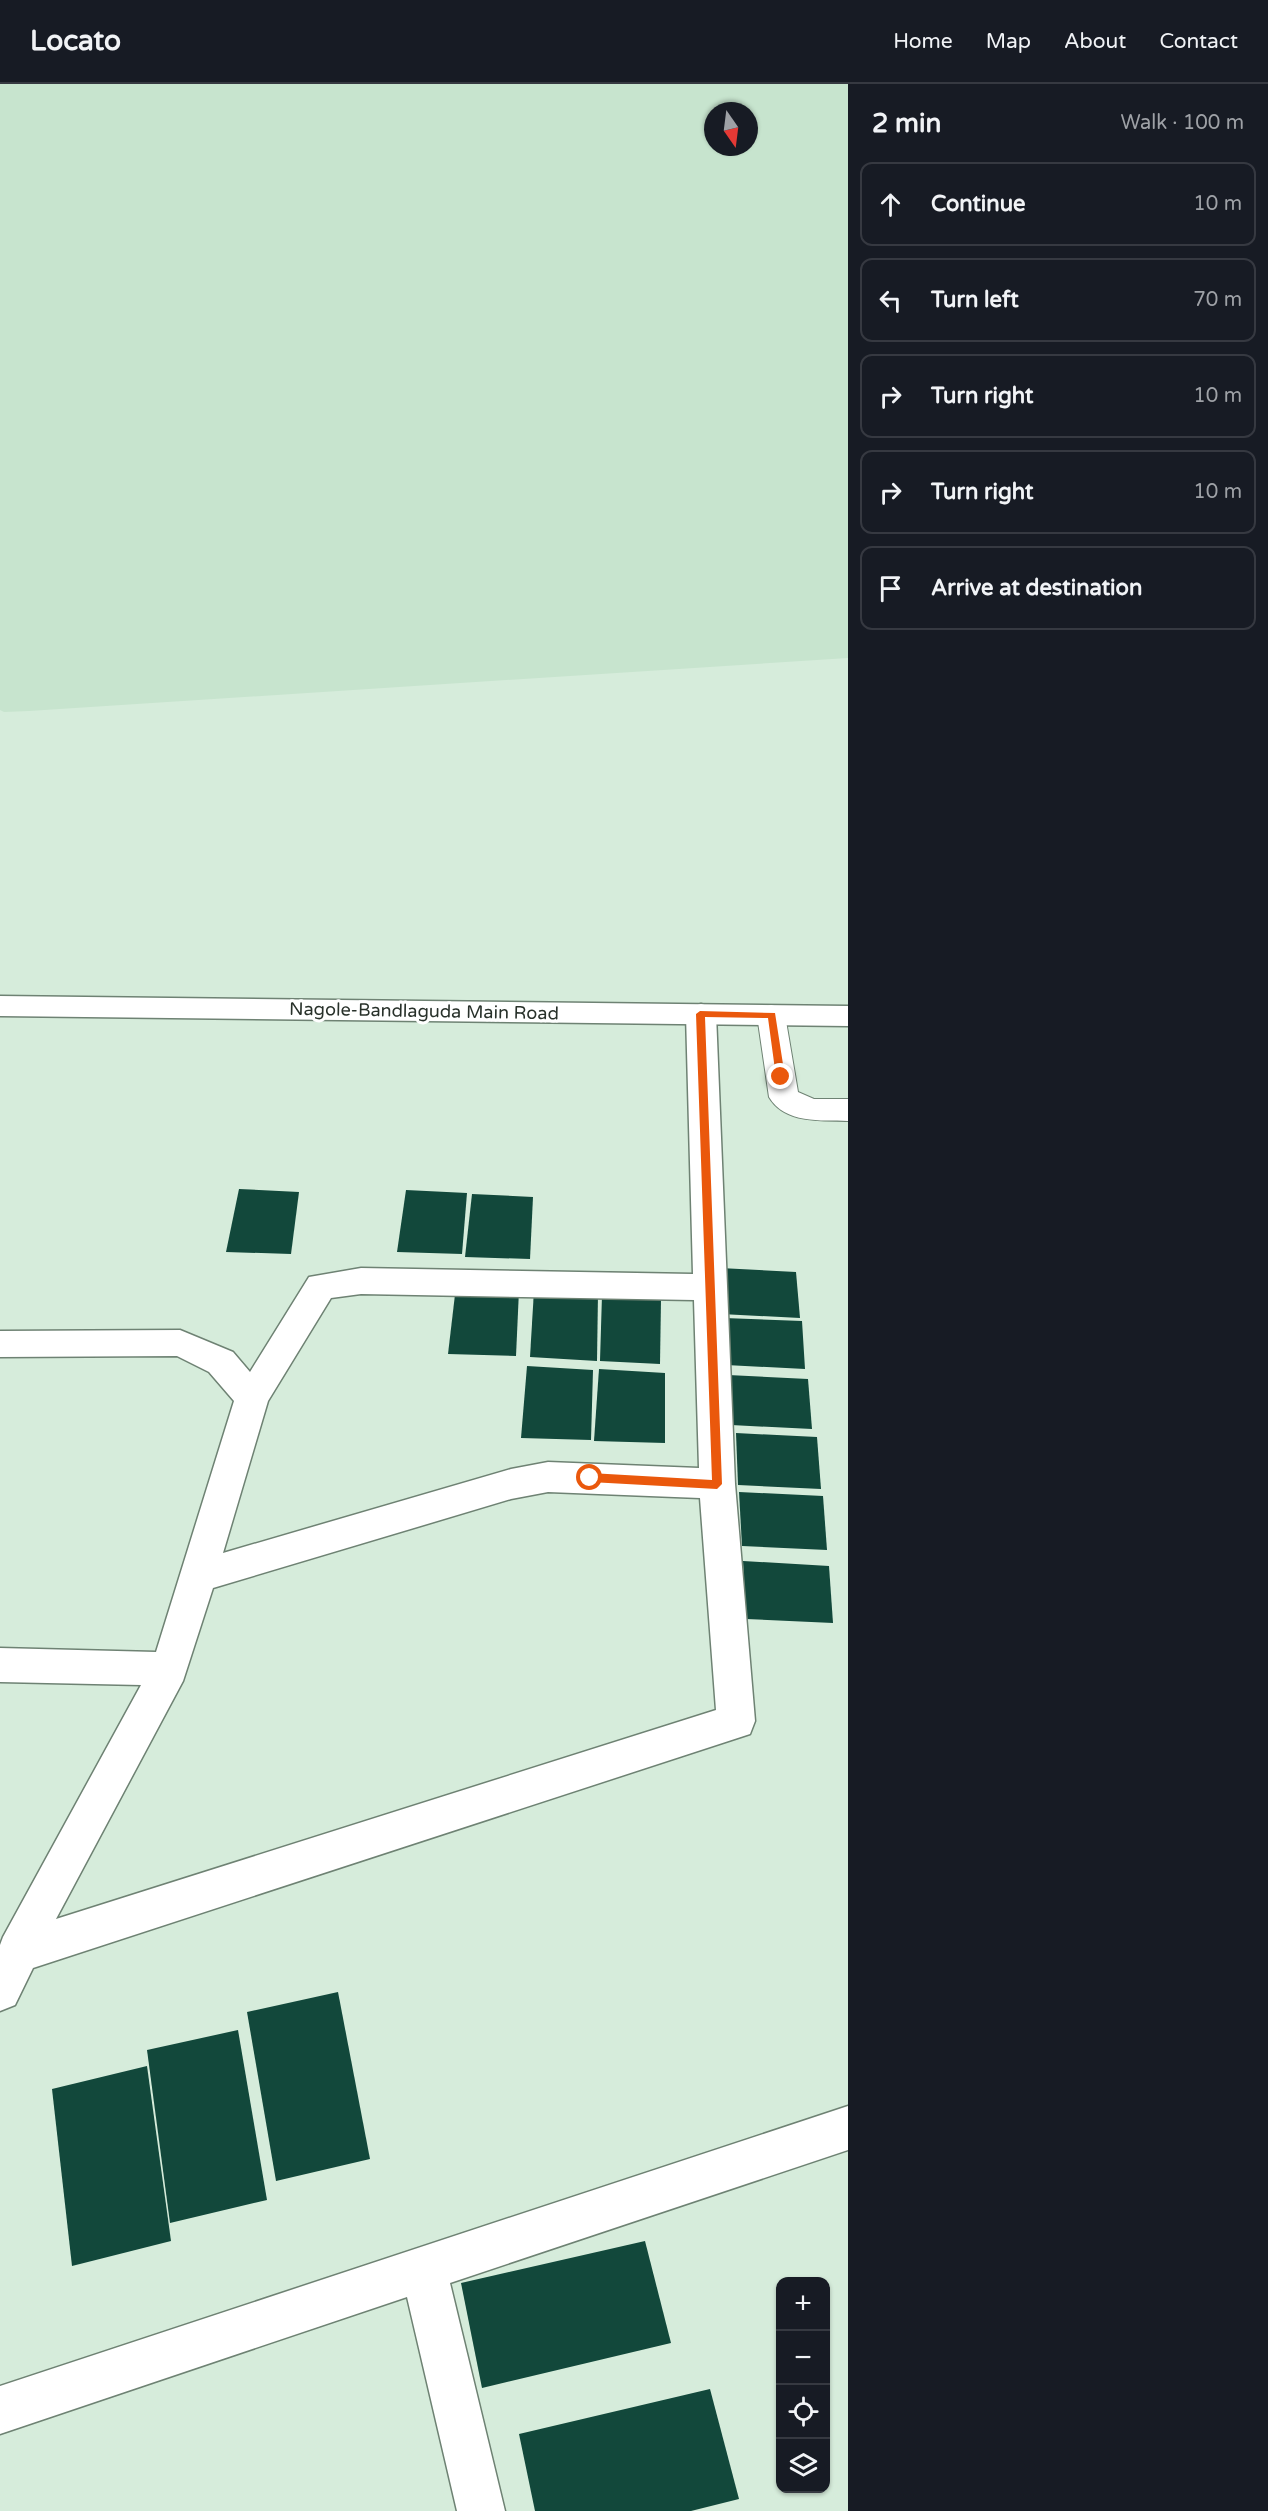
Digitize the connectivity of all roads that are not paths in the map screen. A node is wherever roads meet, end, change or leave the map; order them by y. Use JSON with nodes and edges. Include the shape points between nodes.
{"nodes":[{"id":1,"x":0,"y":1006,"type":"edge"},
{"id":2,"x":700,"y":1014,"type":"junction"},
{"id":3,"x":771,"y":1015,"type":"junction"},
{"id":4,"x":848,"y":1016,"type":"edge"},
{"id":5,"x":848,"y":1110,"type":"edge"},
{"id":6,"x":709,"y":1287,"type":"junction"},
{"id":7,"x":0,"y":1344,"type":"edge"},
{"id":8,"x":252,"y":1398,"type":"junction"},
{"id":9,"x":717,"y":1484,"type":"junction"},
{"id":10,"x":199,"y":1576,"type":"junction"},
{"id":11,"x":0,"y":1665,"type":"edge"},
{"id":12,"x":170,"y":1669,"type":"junction"},
{"id":13,"x":18,"y":1952,"type":"junction"},
{"id":14,"x":0,"y":1990,"type":"edge"},
{"id":15,"x":848,"y":2128,"type":"edge"},
{"id":16,"x":424,"y":2270,"type":"junction"},
{"id":17,"x":0,"y":2410,"type":"edge"},
{"id":18,"x":480,"y":2511,"type":"edge"}],
"edges":[{"from":1,"to":2,"type":"street","name":"Nagole-Bandlaguda Main Road"},
{"from":2,"to":3,"type":"street","name":"Nagole-Bandlaguda Main Road"},
{"from":2,"to":6,"type":"street"},
{"from":3,"to":4,"type":"street","name":"Nagole-Bandlaguda Main Road"},
{"from":3,"to":5,"type":"lane","via":[[784,1097],[791,1105],[805,1109]]},
{"from":6,"to":8,"type":"street","via":[[361,1281],[321,1286]]},
{"from":6,"to":9,"type":"street"},
{"from":7,"to":8,"type":"street","via":[[180,1343],[221,1362]]},
{"from":8,"to":10,"type":"street"},
{"from":9,"to":10,"type":"street","via":[[548,1477],[511,1484]]},
{"from":9,"to":13,"type":"street","via":[[736,1720]]},
{"from":10,"to":12,"type":"street"},
{"from":11,"to":12,"type":"street"},
{"from":12,"to":13,"type":"street"},
{"from":13,"to":14,"type":"street"},
{"from":15,"to":16,"type":"street"},
{"from":16,"to":17,"type":"street"},
{"from":16,"to":18,"type":"street"}]}
